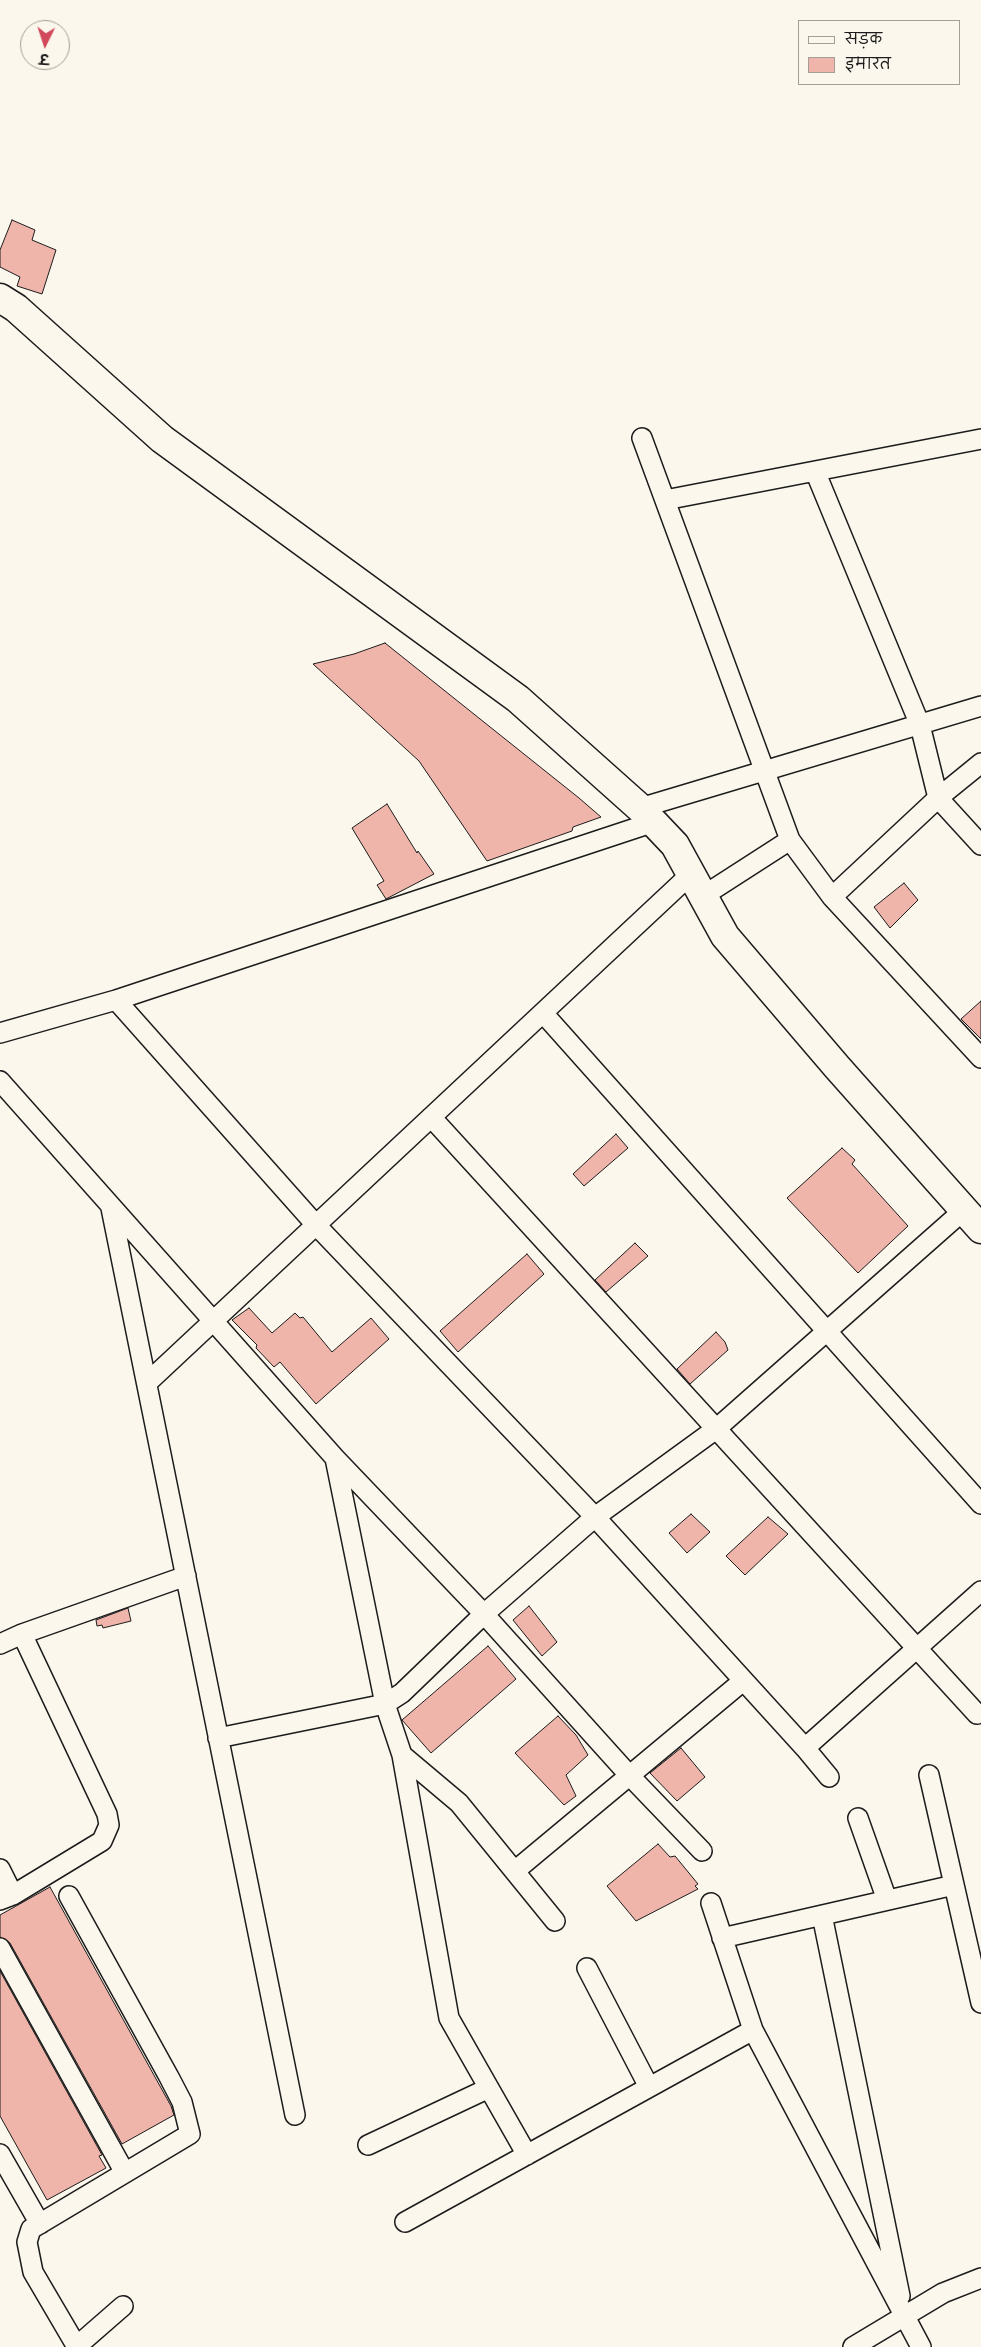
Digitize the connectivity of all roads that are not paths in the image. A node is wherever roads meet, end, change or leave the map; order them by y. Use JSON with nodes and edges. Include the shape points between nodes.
{"nodes":[{"id":1,"x":0,"y":298,"type":"edge"},
{"id":2,"x":642,"y":438,"type":"dead end"},
{"id":3,"x":981,"y":439,"type":"edge"},
{"id":4,"x":815,"y":471,"type":"junction"},
{"id":5,"x":665,"y":500,"type":"junction"},
{"id":6,"x":981,"y":706,"type":"edge"},
{"id":7,"x":920,"y":725,"type":"junction"},
{"id":8,"x":981,"y":763,"type":"edge"},
{"id":9,"x":764,"y":771,"type":"junction"},
{"id":10,"x":938,"y":798,"type":"junction"},
{"id":11,"x":647,"y":815,"type":"junction"},
{"id":12,"x":790,"y":840,"type":"junction"},
{"id":13,"x":981,"y":845,"type":"edge"},
{"id":14,"x":697,"y":885,"type":"junction"},
{"id":15,"x":832,"y":897,"type":"junction"},
{"id":16,"x":116,"y":1000,"type":"junction"},
{"id":17,"x":543,"y":1013,"type":"junction"},
{"id":18,"x":0,"y":1033,"type":"edge"},
{"id":19,"x":981,"y":1058,"type":"edge"},
{"id":20,"x":0,"y":1081,"type":"edge"},
{"id":21,"x":431,"y":1117,"type":"junction"},
{"id":22,"x":111,"y":1207,"type":"junction"},
{"id":23,"x":973,"y":1219,"type":"edge"},
{"id":24,"x":316,"y":1225,"type":"junction"},
{"id":25,"x":213,"y":1321,"type":"junction"},
{"id":26,"x":827,"y":1331,"type":"junction"},
{"id":27,"x":147,"y":1383,"type":"junction"},
{"id":28,"x":716,"y":1429,"type":"junction"},
{"id":29,"x":335,"y":1458,"type":"junction"},
{"id":30,"x":981,"y":1504,"type":"edge"},
{"id":31,"x":596,"y":1517,"type":"junction"},
{"id":32,"x":186,"y":1576,"type":"junction"},
{"id":33,"x":981,"y":1591,"type":"edge"},
{"id":34,"x":484,"y":1614,"type":"junction"},
{"id":35,"x":22,"y":1634,"type":"junction"},
{"id":36,"x":0,"y":1644,"type":"edge"},
{"id":37,"x":917,"y":1648,"type":"junction"},
{"id":38,"x":742,"y":1681,"type":"junction"},
{"id":39,"x":386,"y":1704,"type":"junction"},
{"id":40,"x":978,"y":1714,"type":"dead end"},
{"id":41,"x":218,"y":1738,"type":"junction"},
{"id":42,"x":805,"y":1748,"type":"junction"},
{"id":43,"x":402,"y":1755,"type":"junction"},
{"id":44,"x":629,"y":1774,"type":"junction"},
{"id":45,"x":929,"y":1775,"type":"dead end"},
{"id":46,"x":829,"y":1777,"type":"dead end"},
{"id":47,"x":858,"y":1818,"type":"dead end"},
{"id":48,"x":702,"y":1851,"type":"dead end"},
{"id":49,"x":0,"y":1869,"type":"edge"},
{"id":50,"x":516,"y":1870,"type":"junction"},
{"id":51,"x":954,"y":1885,"type":"junction"},
{"id":52,"x":69,"y":1896,"type":"dead end"},
{"id":53,"x":6,"y":1898,"type":"edge"},
{"id":54,"x":887,"y":1900,"type":"junction"},
{"id":55,"x":711,"y":1903,"type":"dead end"},
{"id":56,"x":822,"y":1915,"type":"junction"},
{"id":57,"x":555,"y":1920,"type":"dead end"},
{"id":58,"x":722,"y":1938,"type":"junction"},
{"id":59,"x":0,"y":1948,"type":"edge"},
{"id":60,"x":587,"y":1968,"type":"dead end"},
{"id":61,"x":981,"y":2003,"type":"edge"},
{"id":62,"x":753,"y":2030,"type":"junction"},
{"id":63,"x":649,"y":2087,"type":"junction"},
{"id":64,"x":489,"y":2088,"type":"junction"},
{"id":65,"x":295,"y":2115,"type":"dead end"},
{"id":66,"x":368,"y":2145,"type":"dead end"},
{"id":67,"x":0,"y":2154,"type":"edge"},
{"id":68,"x":527,"y":2154,"type":"junction"},
{"id":69,"x":125,"y":2173,"type":"junction"},
{"id":70,"x":405,"y":2222,"type":"dead end"},
{"id":71,"x":40,"y":2224,"type":"junction"},
{"id":72,"x":981,"y":2278,"type":"edge"},
{"id":73,"x":123,"y":2306,"type":"dead end"},
{"id":74,"x":905,"y":2317,"type":"junction"},
{"id":75,"x":76,"y":2347,"type":"edge"},
{"id":76,"x":853,"y":2347,"type":"edge"},
{"id":77,"x":922,"y":2347,"type":"edge"}],
"edges":[{"from":1,"to":11,"type":"street","via":[[16,308],[162,439],[518,700]]},
{"from":2,"to":5,"type":"street"},
{"from":3,"to":4,"type":"street"},
{"from":4,"to":5,"type":"street"},
{"from":4,"to":7,"type":"street"},
{"from":5,"to":9,"type":"street"},
{"from":6,"to":7,"type":"street"},
{"from":7,"to":9,"type":"street"},
{"from":7,"to":10,"type":"street"},
{"from":8,"to":10,"type":"street"},
{"from":9,"to":11,"type":"street"},
{"from":9,"to":12,"type":"street"},
{"from":10,"to":13,"type":"street"},
{"from":10,"to":15,"type":"street"},
{"from":11,"to":14,"type":"street","via":[[675,845]]},
{"from":11,"to":16,"type":"street"},
{"from":12,"to":14,"type":"street"},
{"from":12,"to":15,"type":"street"},
{"from":14,"to":17,"type":"street"},
{"from":14,"to":23,"type":"street","via":[[725,936]]},
{"from":15,"to":19,"type":"street"},
{"from":16,"to":18,"type":"street"},
{"from":16,"to":24,"type":"street"},
{"from":17,"to":21,"type":"street"},
{"from":17,"to":26,"type":"street"},
{"from":20,"to":22,"type":"street"},
{"from":21,"to":24,"type":"street"},
{"from":21,"to":28,"type":"street"},
{"from":22,"to":25,"type":"street"},
{"from":22,"to":27,"type":"street"},
{"from":23,"to":26,"type":"street"},
{"from":24,"to":25,"type":"street"},
{"from":24,"to":31,"type":"street"},
{"from":25,"to":27,"type":"street"},
{"from":25,"to":29,"type":"street"},
{"from":26,"to":28,"type":"street"},
{"from":26,"to":30,"type":"street"},
{"from":27,"to":32,"type":"street"},
{"from":28,"to":31,"type":"street"},
{"from":28,"to":37,"type":"street"},
{"from":29,"to":34,"type":"street"},
{"from":29,"to":39,"type":"street"},
{"from":31,"to":34,"type":"street"},
{"from":31,"to":38,"type":"street"},
{"from":32,"to":35,"type":"street"},
{"from":32,"to":41,"type":"street"},
{"from":33,"to":37,"type":"street"},
{"from":34,"to":39,"type":"street","via":[[402,1693]]},
{"from":34,"to":44,"type":"street"},
{"from":35,"to":36,"type":"street"},
{"from":35,"to":53,"type":"street","via":[[107,1814],[109,1825],[102,1840]]},
{"from":37,"to":40,"type":"street"},
{"from":37,"to":42,"type":"street"},
{"from":38,"to":42,"type":"street"},
{"from":38,"to":44,"type":"street"},
{"from":39,"to":41,"type":"street"},
{"from":39,"to":43,"type":"street"},
{"from":41,"to":65,"type":"street"},
{"from":42,"to":46,"type":"street"},
{"from":43,"to":50,"type":"street","via":[[459,1803]]},
{"from":43,"to":64,"type":"street","via":[[448,2018]]},
{"from":44,"to":48,"type":"street"},
{"from":44,"to":50,"type":"street"},
{"from":45,"to":51,"type":"street"},
{"from":47,"to":54,"type":"street"},
{"from":49,"to":53,"type":"street"},
{"from":50,"to":57,"type":"street"},
{"from":51,"to":54,"type":"street"},
{"from":51,"to":61,"type":"street"},
{"from":52,"to":69,"type":"street","via":[[182,2102],[190,2134]]},
{"from":54,"to":56,"type":"street"},
{"from":55,"to":58,"type":"street"},
{"from":56,"to":58,"type":"street"},
{"from":56,"to":74,"type":"street"},
{"from":58,"to":62,"type":"street"},
{"from":59,"to":69,"type":"street"},
{"from":60,"to":63,"type":"street"},
{"from":62,"to":63,"type":"street"},
{"from":62,"to":74,"type":"street"},
{"from":63,"to":68,"type":"street"},
{"from":64,"to":66,"type":"street"},
{"from":64,"to":68,"type":"street"},
{"from":67,"to":71,"type":"street"},
{"from":68,"to":70,"type":"street"},
{"from":69,"to":71,"type":"street"},
{"from":71,"to":75,"type":"street","via":[[31,2229],[27,2242],[33,2272]]},
{"from":72,"to":74,"type":"street","via":[[943,2293]]},
{"from":73,"to":75,"type":"street"},
{"from":74,"to":76,"type":"street"},
{"from":74,"to":77,"type":"street"}]}
